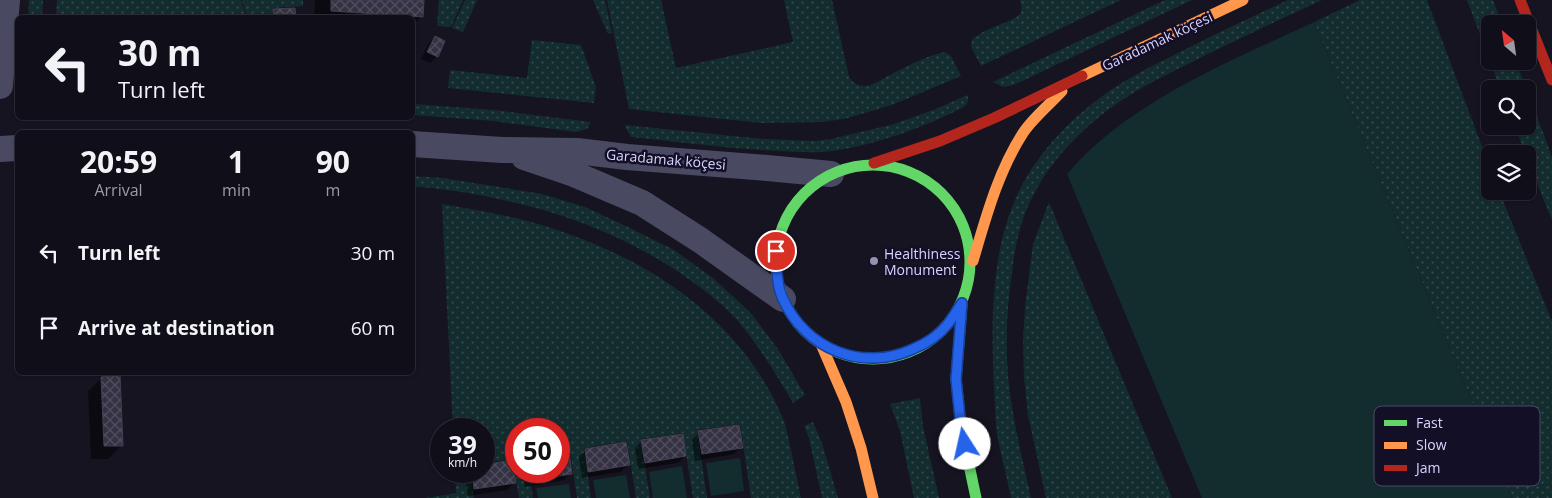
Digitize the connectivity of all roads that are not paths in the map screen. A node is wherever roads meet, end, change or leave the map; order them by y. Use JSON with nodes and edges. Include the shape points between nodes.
{"nodes":[{"id":1,"x":7,"y":0,"type":"edge"},
{"id":2,"x":1243,"y":0,"type":"edge"},
{"id":3,"x":1520,"y":0,"type":"edge"},
{"id":4,"x":1552,"y":80,"type":"edge"},
{"id":5,"x":1071,"y":81,"type":"junction"},
{"id":6,"x":0,"y":86,"type":"edge"},
{"id":7,"x":415,"y":144,"type":"edge"},
{"id":8,"x":15,"y":148,"type":"edge"},
{"id":9,"x":0,"y":149,"type":"edge"},
{"id":10,"x":502,"y":150,"type":"junction"},
{"id":11,"x":872,"y":164,"type":"junction"},
{"id":12,"x":831,"y":174,"type":"junction"},
{"id":13,"x":970,"y":271,"type":"junction"},
{"id":14,"x":783,"y":298,"type":"junction"},
{"id":15,"x":962,"y":303,"type":"junction"},
{"id":16,"x":821,"y":344,"type":"junction"},
{"id":17,"x":873,"y":498,"type":"edge"},
{"id":18,"x":976,"y":498,"type":"edge"}],
"edges":[{"from":1,"to":6,"type":"street"},
{"from":2,"to":5,"type":"main road","name":"Garadamak köçesi"},
{"from":3,"to":4,"type":"main road"},
{"from":5,"to":11,"type":"main road","name":"Garadamak köçesi","via":[[940,141]]},
{"from":5,"to":13,"type":"main road","name":"Garadamak köçesi","via":[[1024,132],[1004,169],[989,205]]},
{"from":7,"to":10,"type":"street","name":"Garadamak köçesi"},
{"from":8,"to":9,"type":"street"},
{"from":10,"to":12,"type":"street","name":"Garadamak köçesi","via":[[576,151]]},
{"from":10,"to":14,"type":"street","name":"Garadamak köçesi","via":[[574,174],[642,204]]},
{"from":11,"to":12,"type":"main road"},
{"from":11,"to":13,"type":"main road","via":[[900,168],[924,178],[946,196],[961,218],[969,244]]},
{"from":12,"to":14,"type":"main road","via":[[810,188],[782,227],[776,251],[777,275]]},
{"from":13,"to":15,"type":"main road"},
{"from":14,"to":16,"type":"main road","via":[[798,324]]},
{"from":15,"to":16,"type":"main road","via":[[947,326],[925,344],[900,355],[873,359],[846,355]]},
{"from":15,"to":18,"type":"main road","via":[[956,379],[961,427]]},
{"from":16,"to":17,"type":"main road","via":[[862,448]]}]}
